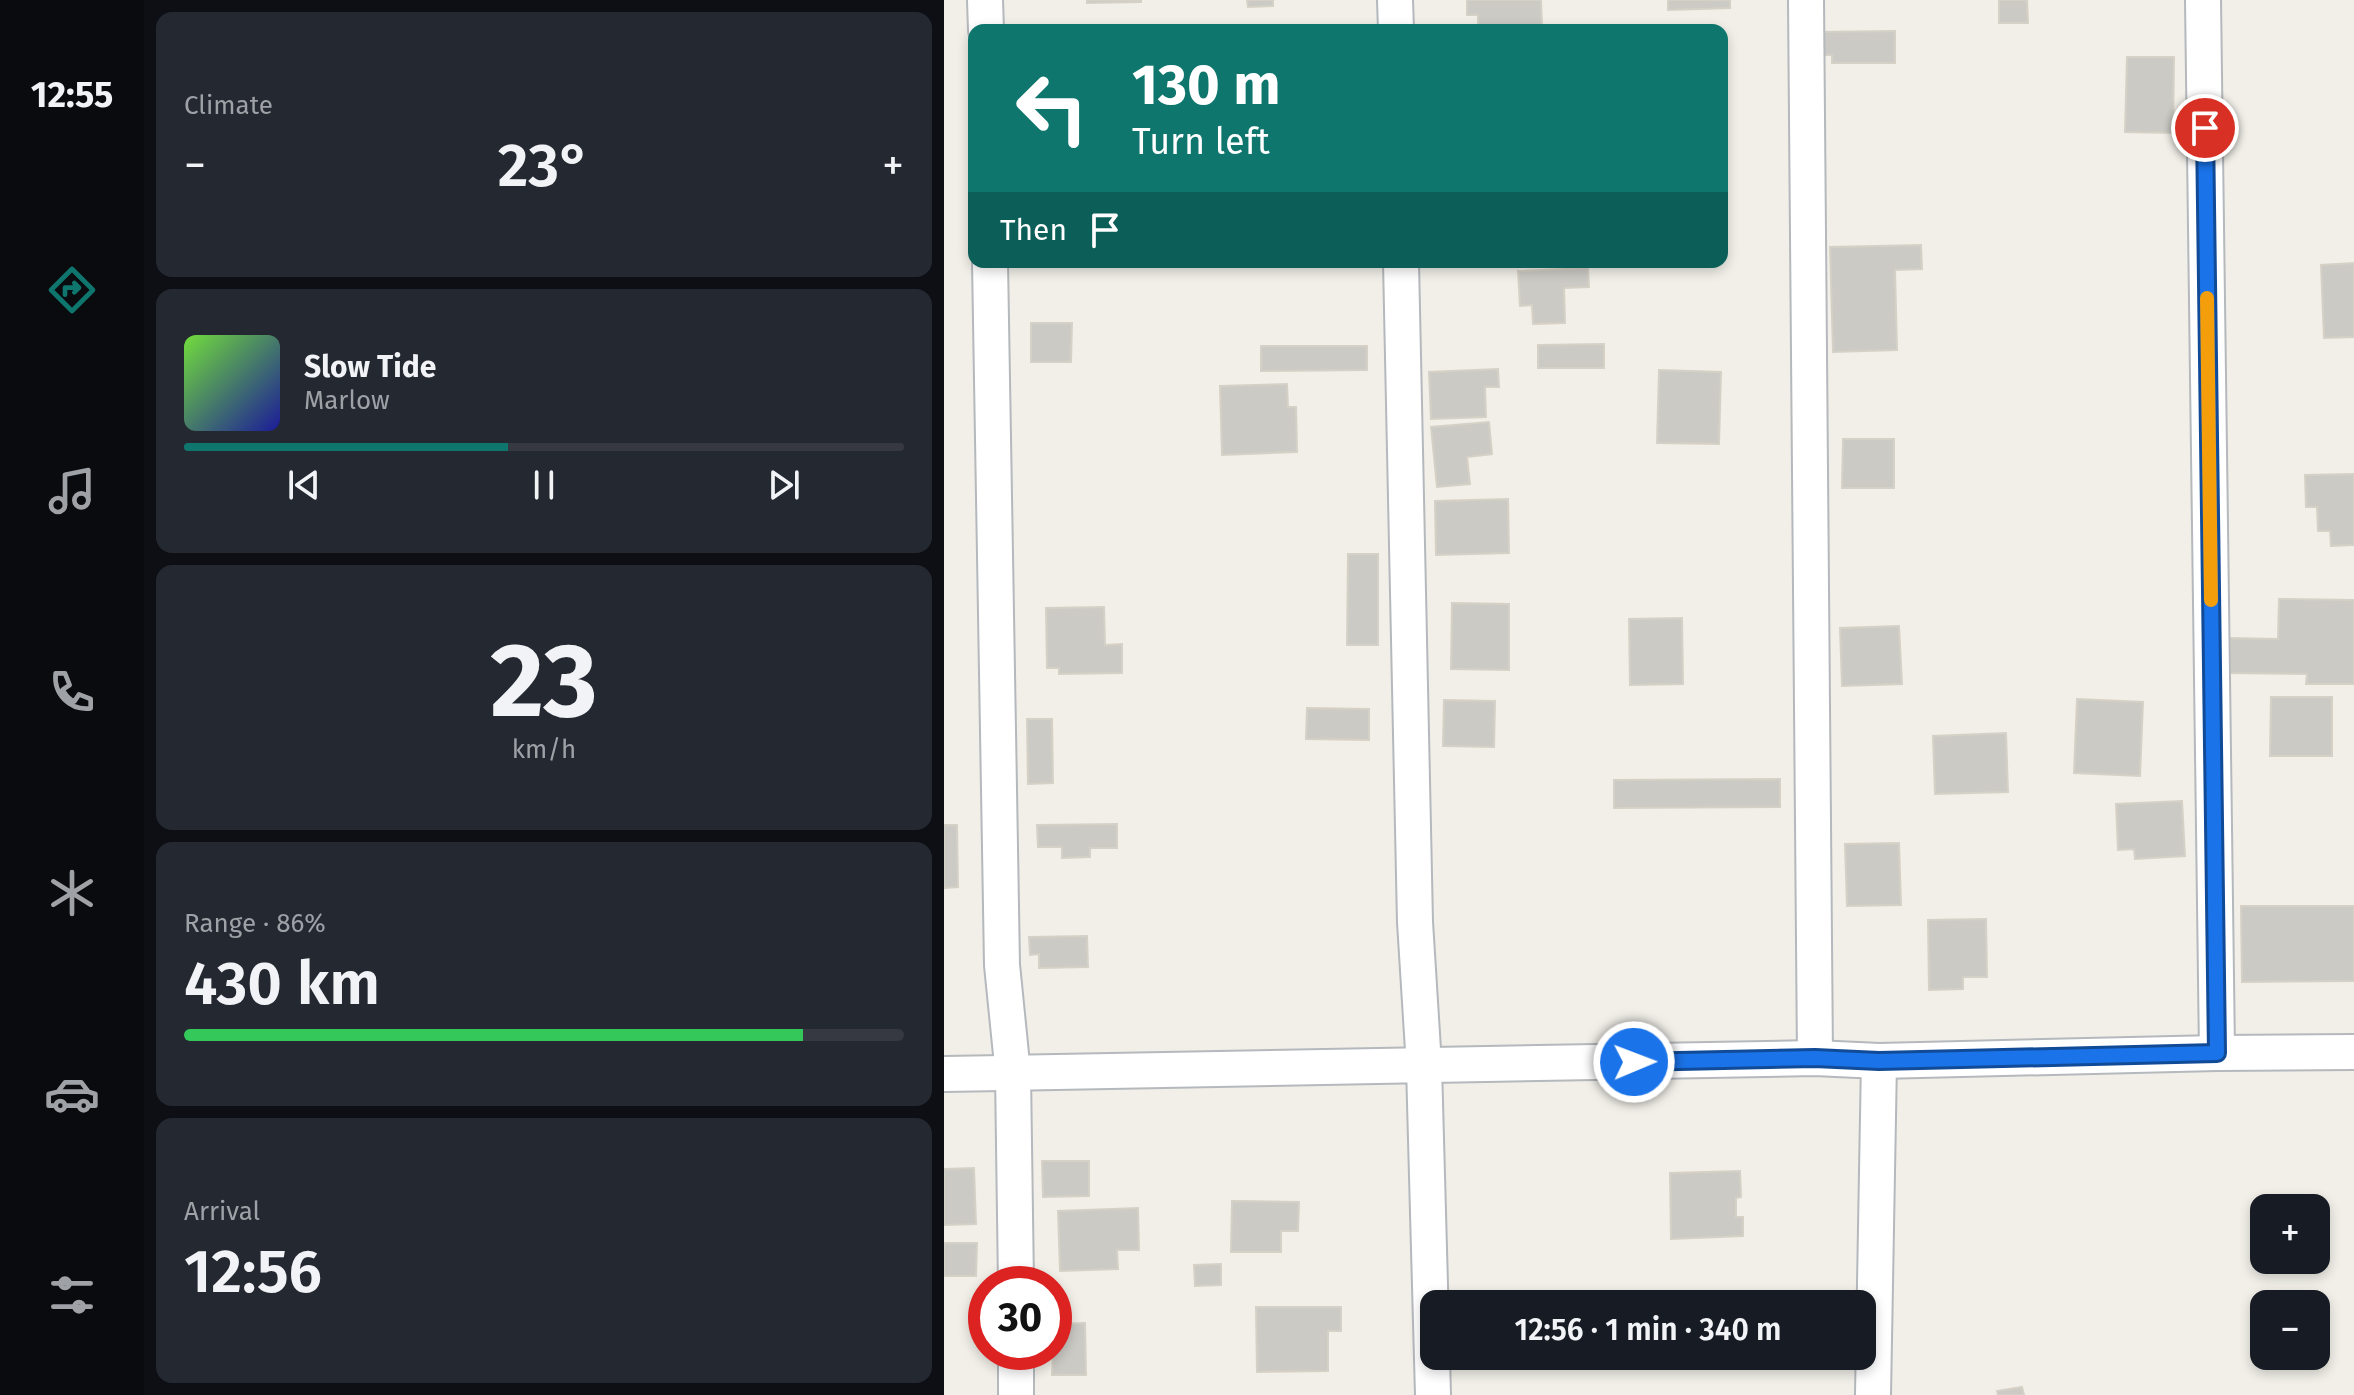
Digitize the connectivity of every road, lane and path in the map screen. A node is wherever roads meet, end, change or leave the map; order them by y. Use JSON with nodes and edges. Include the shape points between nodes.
{"nodes":[{"id":1,"x":985,"y":0,"type":"edge"},
{"id":2,"x":1395,"y":0,"type":"edge"},
{"id":3,"x":1806,"y":0,"type":"edge"},
{"id":4,"x":2203,"y":0,"type":"edge"},
{"id":5,"x":986,"y":24,"type":"edge"},
{"id":6,"x":1396,"y":24,"type":"edge"},
{"id":7,"x":990,"y":268,"type":"edge"},
{"id":8,"x":1401,"y":268,"type":"edge"},
{"id":9,"x":2354,"y":1052,"type":"edge"},
{"id":10,"x":2217,"y":1053,"type":"junction"},
{"id":11,"x":1815,"y":1058,"type":"junction"},
{"id":12,"x":1879,"y":1061,"type":"junction"},
{"id":13,"x":1424,"y":1066,"type":"junction"},
{"id":14,"x":944,"y":1074,"type":"edge"},
{"id":15,"x":1013,"y":1074,"type":"junction"},
{"id":16,"x":1016,"y":1266,"type":"edge"},
{"id":17,"x":1016,"y":1370,"type":"edge"},
{"id":18,"x":1016,"y":1395,"type":"edge"},
{"id":19,"x":1433,"y":1395,"type":"edge"},
{"id":20,"x":1873,"y":1395,"type":"edge"}],
"edges":[{"from":1,"to":5,"type":"street"},
{"from":2,"to":6,"type":"street"},
{"from":3,"to":11,"type":"street"},
{"from":4,"to":10,"type":"street"},
{"from":7,"to":15,"type":"street","via":[[1002,965]]},
{"from":8,"to":13,"type":"street","via":[[1415,922]]},
{"from":9,"to":10,"type":"street"},
{"from":10,"to":12,"type":"street"},
{"from":11,"to":12,"type":"street"},
{"from":11,"to":13,"type":"street"},
{"from":12,"to":20,"type":"street"},
{"from":13,"to":15,"type":"street"},
{"from":13,"to":19,"type":"street"},
{"from":14,"to":15,"type":"street"},
{"from":15,"to":16,"type":"street"},
{"from":17,"to":18,"type":"street"}]}
